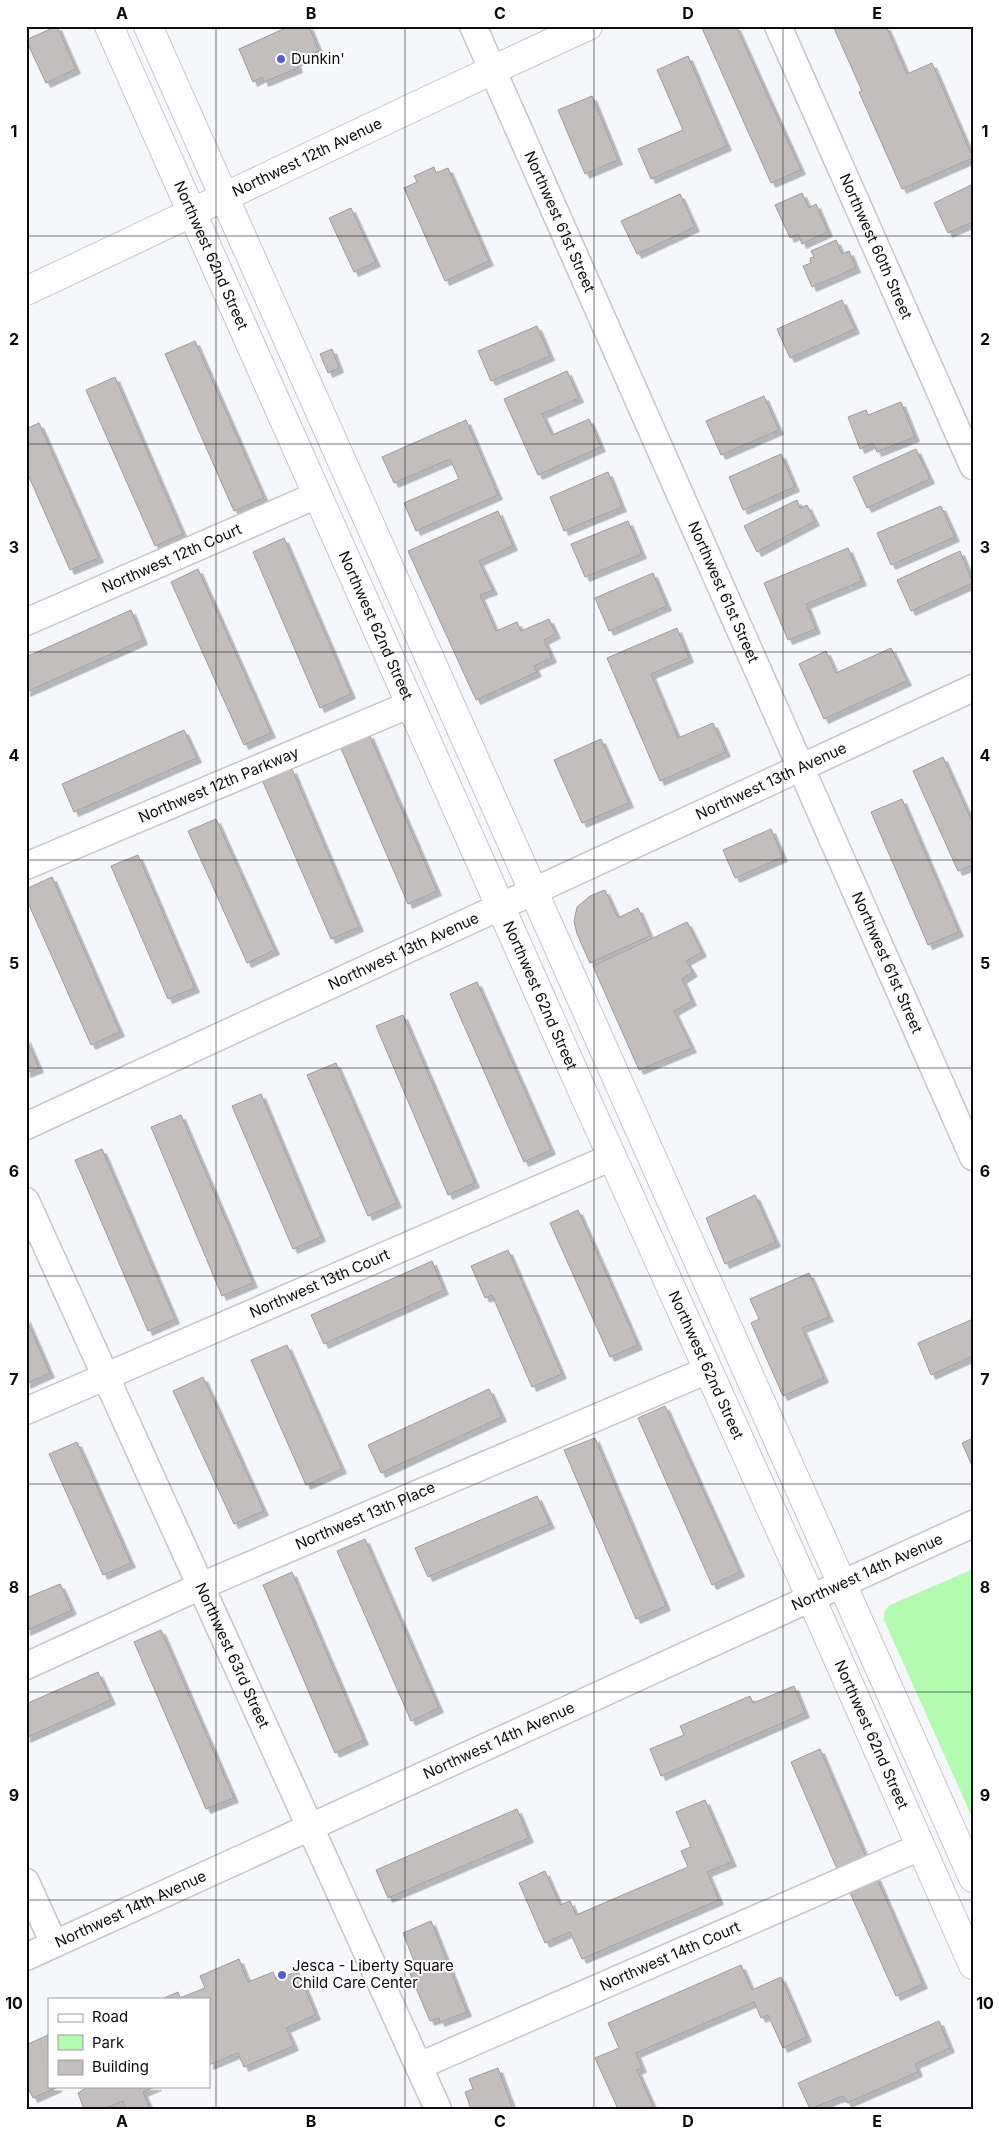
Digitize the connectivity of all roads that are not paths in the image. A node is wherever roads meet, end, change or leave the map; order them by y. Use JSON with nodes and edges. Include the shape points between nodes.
{"nodes":[{"id":1,"x":109,"y":26,"type":"edge"},
{"id":2,"x":148,"y":26,"type":"edge"},
{"id":3,"x":473,"y":26,"type":"edge"},
{"id":4,"x":588,"y":26,"type":"edge"},
{"id":5,"x":778,"y":26,"type":"edge"},
{"id":6,"x":493,"y":69,"type":"junction"},
{"id":7,"x":224,"y":199,"type":"junction"},
{"id":8,"x":192,"y":214,"type":"junction"},
{"id":9,"x":26,"y":291,"type":"edge"},
{"id":10,"x":973,"y":466,"type":"edge"},
{"id":11,"x":317,"y":495,"type":"junction"},
{"id":12,"x":26,"y":622,"type":"edge"},
{"id":13,"x":973,"y":688,"type":"edge"},
{"id":14,"x":411,"y":704,"type":"junction"},
{"id":15,"x":800,"y":767,"type":"junction"},
{"id":16,"x":26,"y":866,"type":"edge"},
{"id":17,"x":532,"y":890,"type":"junction"},
{"id":18,"x":502,"y":907,"type":"junction"},
{"id":19,"x":26,"y":1126,"type":"edge"},
{"id":20,"x":612,"y":1157,"type":"junction"},
{"id":21,"x":973,"y":1157,"type":"edge"},
{"id":22,"x":26,"y":1201,"type":"edge"},
{"id":23,"x":708,"y":1370,"type":"junction"},
{"id":24,"x":106,"y":1375,"type":"junction"},
{"id":25,"x":26,"y":1411,"type":"edge"},
{"id":26,"x":973,"y":1524,"type":"edge"},
{"id":27,"x":841,"y":1584,"type":"junction"},
{"id":28,"x":201,"y":1586,"type":"junction"},
{"id":29,"x":811,"y":1598,"type":"junction"},
{"id":30,"x":26,"y":1666,"type":"edge"},
{"id":31,"x":310,"y":1826,"type":"junction"},
{"id":32,"x":920,"y":1847,"type":"junction"},
{"id":33,"x":973,"y":1878,"type":"edge"},
{"id":34,"x":26,"y":1882,"type":"edge"},
{"id":35,"x":54,"y":1944,"type":"junction"},
{"id":36,"x":26,"y":1957,"type":"edge"},
{"id":37,"x":973,"y":1965,"type":"edge"},
{"id":38,"x":419,"y":2066,"type":"junction"},
{"id":39,"x":438,"y":2109,"type":"edge"}],
"edges":[{"from":1,"to":8,"type":"main road","name":"Northwest 62nd Street"},
{"from":2,"to":7,"type":"main road"},
{"from":3,"to":6,"type":"street","name":"Northwest 61st Street"},
{"from":4,"to":6,"type":"main road","name":"Northwest 12th Avenue"},
{"from":5,"to":10,"type":"street","name":"Northwest 60th Street"},
{"from":6,"to":7,"type":"main road","name":"Northwest 12th Avenue"},
{"from":6,"to":15,"type":"street","name":"Northwest 61st Street"},
{"from":7,"to":8,"type":"main road","name":"Northwest 12th Avenue"},
{"from":7,"to":17,"type":"main road"},
{"from":8,"to":9,"type":"main road","name":"Northwest 12th Avenue"},
{"from":8,"to":11,"type":"main road","name":"Northwest 62nd Street"},
{"from":11,"to":12,"type":"street","name":"Northwest 12th Court"},
{"from":11,"to":14,"type":"main road","name":"Northwest 62nd Street"},
{"from":13,"to":15,"type":"street","name":"Northwest 13th Avenue"},
{"from":14,"to":16,"type":"street","name":"Northwest 12th Parkway"},
{"from":14,"to":18,"type":"main road","name":"Northwest 62nd Street"},
{"from":15,"to":17,"type":"street","name":"Northwest 13th Avenue"},
{"from":15,"to":21,"type":"street","name":"Northwest 61st Street"},
{"from":17,"to":18,"type":"street","name":"Northwest 13th Avenue"},
{"from":17,"to":27,"type":"main road"},
{"from":18,"to":19,"type":"street","name":"Northwest 13th Avenue"},
{"from":18,"to":20,"type":"main road","name":"Northwest 62nd Street"},
{"from":20,"to":23,"type":"main road","name":"Northwest 62nd Street"},
{"from":20,"to":24,"type":"street","name":"Northwest 13th Court"},
{"from":22,"to":24,"type":"street","name":"Northwest 63rd Street"},
{"from":23,"to":28,"type":"street","name":"Northwest 13th Place"},
{"from":23,"to":29,"type":"main road","name":"Northwest 62nd Street"},
{"from":24,"to":25,"type":"street","name":"Northwest 13th Court"},
{"from":24,"to":28,"type":"street","name":"Northwest 63rd Street"},
{"from":26,"to":27,"type":"street","name":"Northwest 14th Avenue"},
{"from":27,"to":29,"type":"street","name":"Northwest 14th Avenue"},
{"from":27,"to":33,"type":"main road"},
{"from":28,"to":30,"type":"street","name":"Northwest 13th Place"},
{"from":28,"to":31,"type":"street","name":"Northwest 63rd Street"},
{"from":29,"to":31,"type":"street","name":"Northwest 14th Avenue"},
{"from":29,"to":32,"type":"main road","name":"Northwest 62nd Street"},
{"from":31,"to":35,"type":"street","name":"Northwest 14th Avenue"},
{"from":31,"to":38,"type":"street","name":"Northwest 63rd Street"},
{"from":32,"to":37,"type":"main road","name":"Northwest 62nd Street"},
{"from":32,"to":38,"type":"street","name":"Northwest 14th Court"},
{"from":34,"to":35,"type":"street"},
{"from":35,"to":36,"type":"street","name":"Northwest 14th Avenue"},
{"from":38,"to":39,"type":"street","name":"Northwest 63rd Street"}]}
